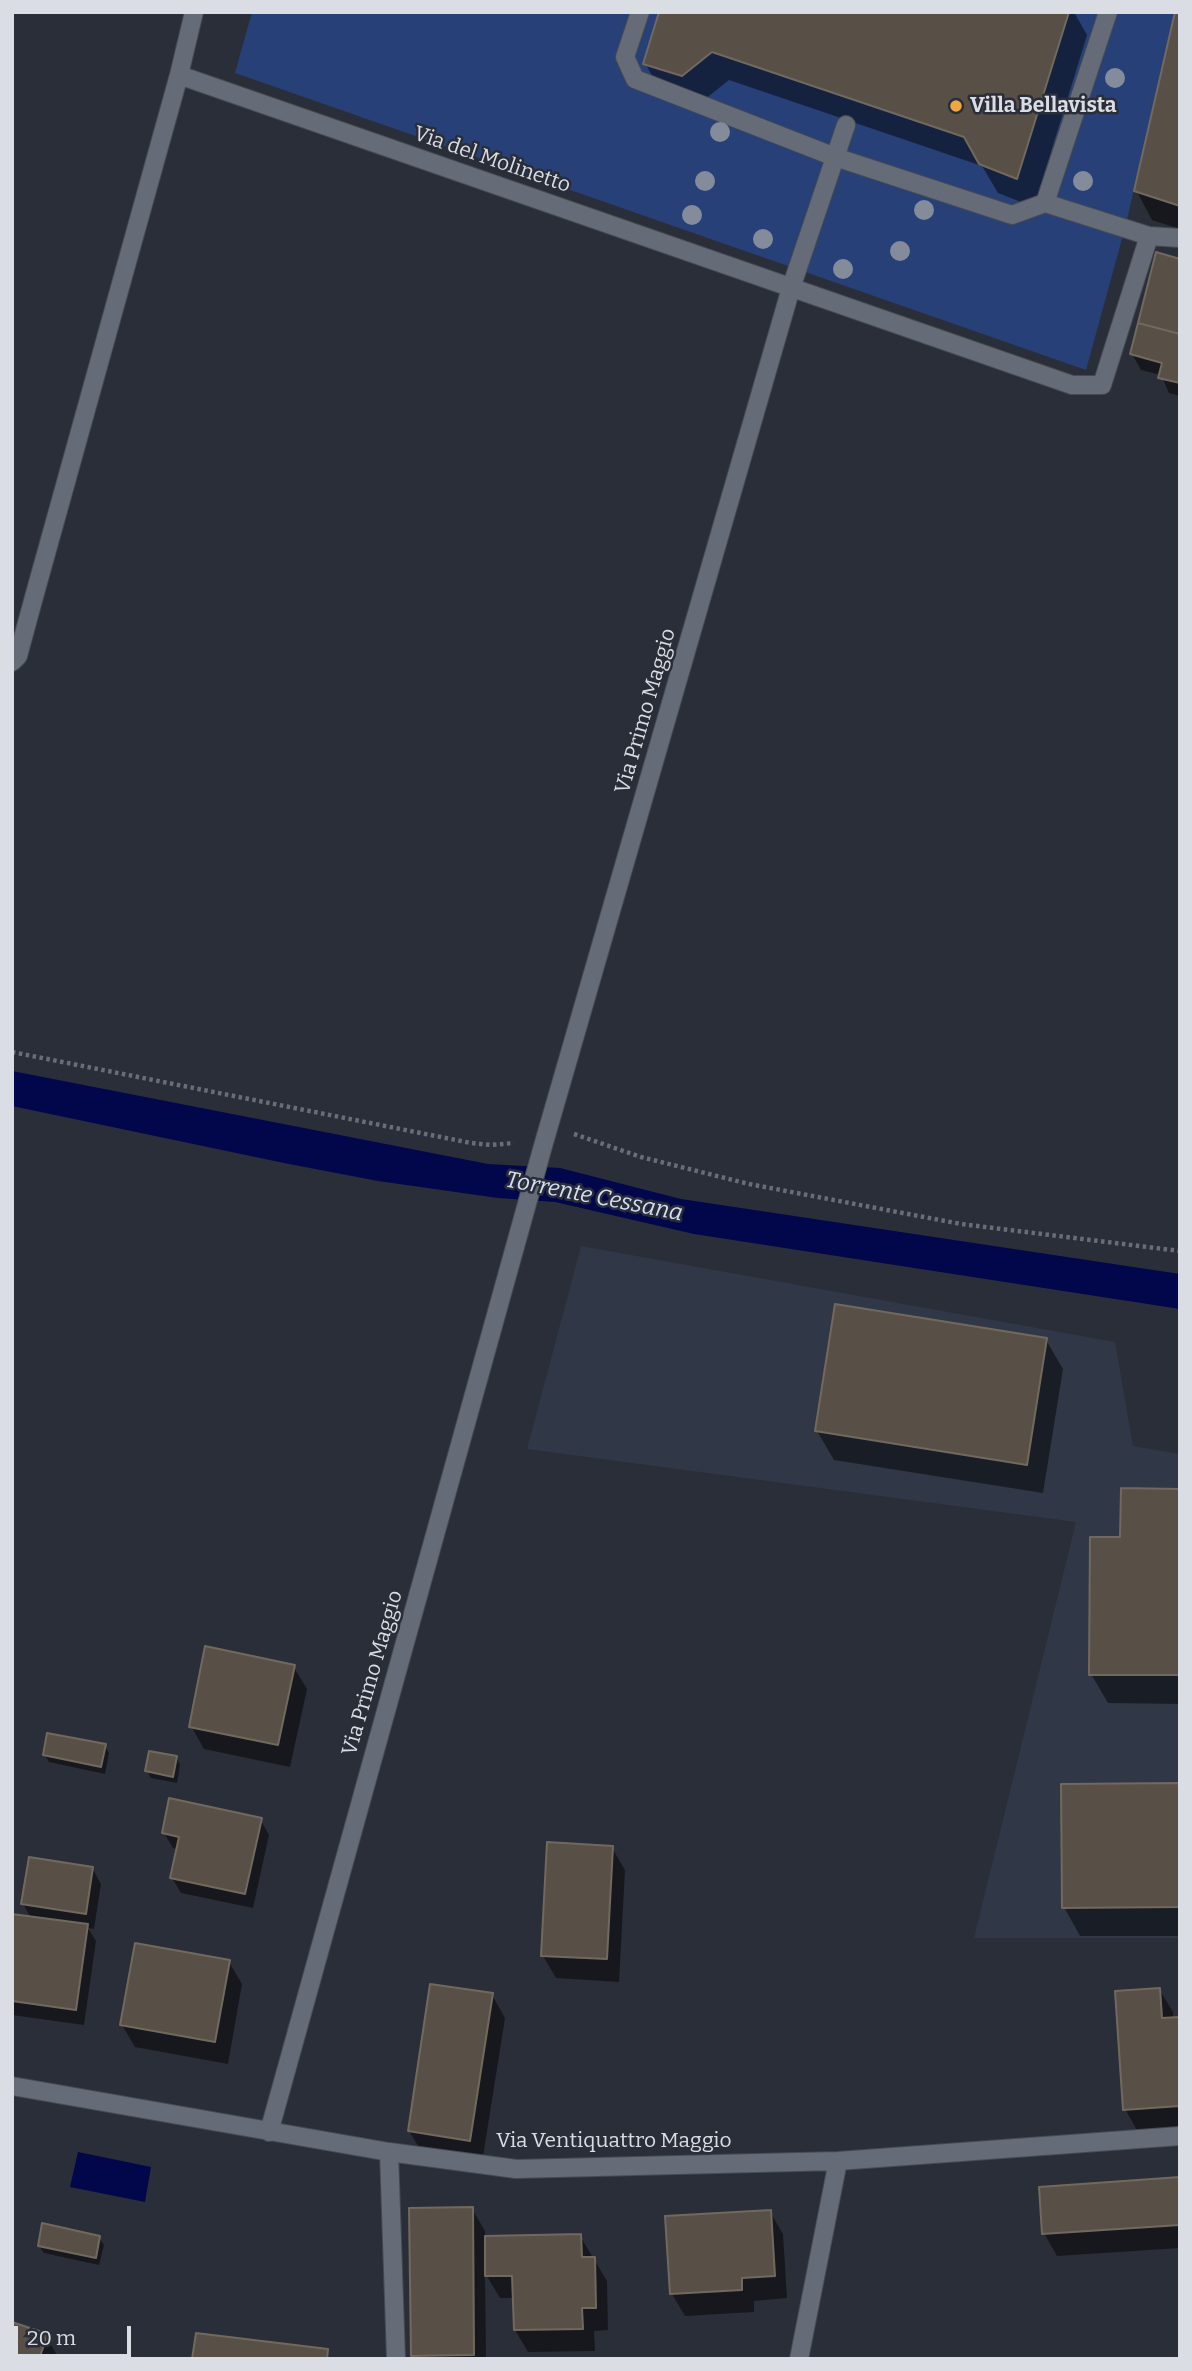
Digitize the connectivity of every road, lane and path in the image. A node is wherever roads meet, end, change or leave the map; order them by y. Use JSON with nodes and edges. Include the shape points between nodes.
{"nodes":[{"id":1,"x":194,"y":12,"type":"edge"},
{"id":2,"x":640,"y":12,"type":"edge"},
{"id":3,"x":1108,"y":12,"type":"edge"},
{"id":4,"x":179,"y":75,"type":"junction"},
{"id":5,"x":846,"y":125,"type":"dead end"},
{"id":6,"x":835,"y":157,"type":"junction"},
{"id":7,"x":1045,"y":203,"type":"junction"},
{"id":8,"x":1149,"y":236,"type":"junction"},
{"id":9,"x":1180,"y":239,"type":"edge"},
{"id":10,"x":791,"y":288,"type":"junction"},
{"id":11,"x":12,"y":662,"type":"edge"},
{"id":12,"x":12,"y":1052,"type":"edge"},
{"id":13,"x":545,"y":1140,"type":"junction"},
{"id":14,"x":1180,"y":1251,"type":"edge"},
{"id":15,"x":12,"y":2086,"type":"edge"},
{"id":16,"x":269,"y":2132,"type":"junction"},
{"id":17,"x":1180,"y":2136,"type":"edge"},
{"id":18,"x":389,"y":2152,"type":"junction"},
{"id":19,"x":838,"y":2161,"type":"junction"},
{"id":20,"x":397,"y":2359,"type":"edge"},
{"id":21,"x":799,"y":2359,"type":"edge"}],
"edges":[{"from":1,"to":4,"type":"street"},
{"from":2,"to":6,"type":"street","via":[[625,57],[635,79]]},
{"from":3,"to":7,"type":"street"},
{"from":4,"to":10,"type":"street","name":"Via del Molinetto"},
{"from":4,"to":11,"type":"street","via":[[18,656]]},
{"from":5,"to":6,"type":"street","name":"Via Primo Maggio"},
{"from":6,"to":7,"type":"street","via":[[1012,215]]},
{"from":6,"to":10,"type":"street","name":"Via Primo Maggio"},
{"from":7,"to":8,"type":"street"},
{"from":8,"to":9,"type":"street"},
{"from":8,"to":10,"type":"street","name":"Via del Molinetto","via":[[1102,385],[1072,385]]},
{"from":10,"to":13,"type":"street","name":"Via Primo Maggio"},
{"from":12,"to":13,"type":"path","via":[[471,1143]]},
{"from":13,"to":14,"type":"path","via":[[571,1133],[641,1157],[749,1184],[961,1224]]},
{"from":13,"to":16,"type":"street","name":"Via Primo Maggio"},
{"from":15,"to":16,"type":"street","name":"Via Ventiquattro Maggio"},
{"from":16,"to":18,"type":"street","name":"Via Ventiquattro Maggio"},
{"from":17,"to":19,"type":"street","name":"Via Ventiquattro Maggio"},
{"from":18,"to":19,"type":"street","name":"Via Ventiquattro Maggio","via":[[516,2169]]},
{"from":18,"to":20,"type":"street"},
{"from":19,"to":21,"type":"street"}]}
